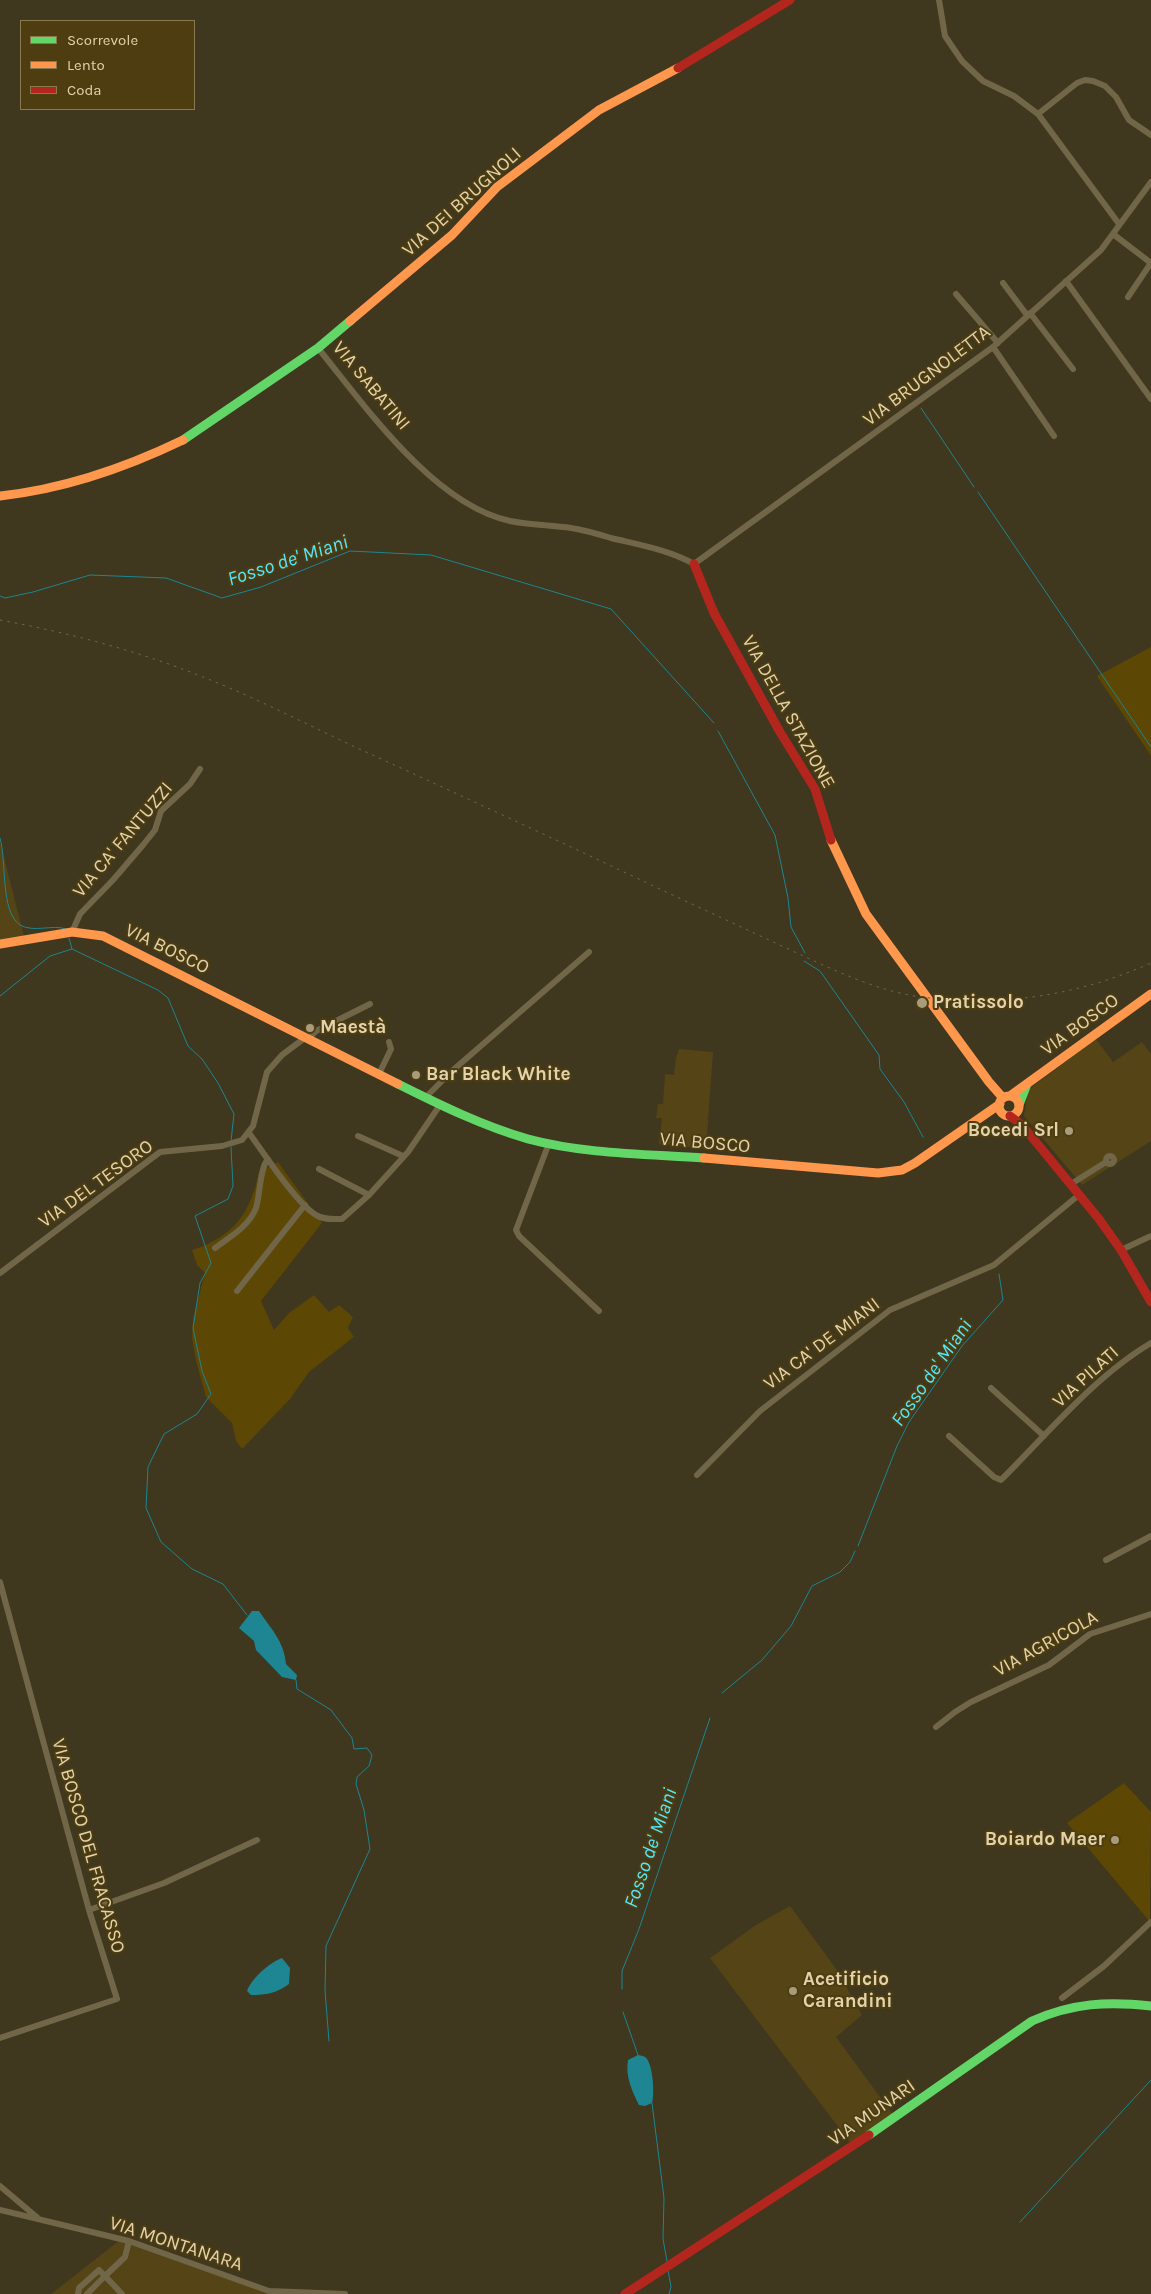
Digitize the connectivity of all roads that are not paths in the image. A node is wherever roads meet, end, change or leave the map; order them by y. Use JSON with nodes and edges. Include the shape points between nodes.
{"nodes":[{"id":1,"x":790,"y":0,"type":"edge"},
{"id":2,"x":939,"y":0,"type":"edge"},
{"id":3,"x":1038,"y":114,"type":"junction"},
{"id":4,"x":1151,"y":135,"type":"edge"},
{"id":5,"x":1151,"y":182,"type":"edge"},
{"id":6,"x":1120,"y":224,"type":"junction"},
{"id":7,"x":1113,"y":234,"type":"junction"},
{"id":8,"x":1066,"y":281,"type":"junction"},
{"id":9,"x":1003,"y":283,"type":"dead end"},
{"id":10,"x":956,"y":294,"type":"dead end"},
{"id":11,"x":1128,"y":297,"type":"dead end"},
{"id":12,"x":1028,"y":314,"type":"junction"},
{"id":13,"x":995,"y":345,"type":"junction"},
{"id":14,"x":318,"y":348,"type":"junction"},
{"id":15,"x":1073,"y":369,"type":"dead end"},
{"id":16,"x":1151,"y":399,"type":"edge"},
{"id":17,"x":1054,"y":436,"type":"dead end"},
{"id":18,"x":0,"y":496,"type":"edge"},
{"id":19,"x":694,"y":564,"type":"junction"},
{"id":20,"x":200,"y":769,"type":"dead end"},
{"id":21,"x":67,"y":933,"type":"junction"},
{"id":22,"x":0,"y":944,"type":"edge"},
{"id":23,"x":589,"y":952,"type":"dead end"},
{"id":24,"x":1151,"y":994,"type":"edge"},
{"id":25,"x":370,"y":1004,"type":"dead end"},
{"id":26,"x":308,"y":1037,"type":"junction"},
{"id":27,"x":389,"y":1042,"type":"dead end"},
{"id":28,"x":379,"y":1074,"type":"junction"},
{"id":29,"x":1029,"y":1082,"type":"junction"},
{"id":30,"x":425,"y":1098,"type":"junction"},
{"id":31,"x":1004,"y":1100,"type":"junction"},
{"id":32,"x":440,"y":1105,"type":"junction"},
{"id":33,"x":1019,"y":1106,"type":"junction"},
{"id":34,"x":1008,"y":1115,"type":"junction"},
{"id":35,"x":976,"y":1122,"type":"junction"},
{"id":36,"x":1022,"y":1125,"type":"junction"},
{"id":37,"x":249,"y":1133,"type":"junction"},
{"id":38,"x":358,"y":1136,"type":"dead end"},
{"id":39,"x":549,"y":1143,"type":"junction"},
{"id":40,"x":403,"y":1156,"type":"junction"},
{"id":41,"x":268,"y":1159,"type":"junction"},
{"id":42,"x":1106,"y":1162,"type":"dead end"},
{"id":43,"x":319,"y":1168,"type":"dead end"},
{"id":44,"x":1071,"y":1184,"type":"junction"},
{"id":45,"x":1080,"y":1194,"type":"junction"},
{"id":46,"x":369,"y":1195,"type":"junction"},
{"id":47,"x":305,"y":1205,"type":"junction"},
{"id":48,"x":1151,"y":1236,"type":"edge"},
{"id":49,"x":214,"y":1248,"type":"dead end"},
{"id":50,"x":1121,"y":1250,"type":"junction"},
{"id":51,"x":0,"y":1273,"type":"edge"},
{"id":52,"x":237,"y":1291,"type":"dead end"},
{"id":53,"x":1151,"y":1302,"type":"edge"},
{"id":54,"x":599,"y":1311,"type":"dead end"},
{"id":55,"x":1151,"y":1343,"type":"edge"},
{"id":56,"x":991,"y":1388,"type":"dead end"},
{"id":57,"x":949,"y":1436,"type":"dead end"},
{"id":58,"x":1044,"y":1436,"type":"junction"},
{"id":59,"x":697,"y":1475,"type":"dead end"},
{"id":60,"x":1151,"y":1536,"type":"edge"},
{"id":61,"x":1106,"y":1560,"type":"dead end"},
{"id":62,"x":0,"y":1582,"type":"edge"},
{"id":63,"x":1151,"y":1614,"type":"edge"},
{"id":64,"x":936,"y":1727,"type":"dead end"},
{"id":65,"x":257,"y":1840,"type":"dead end"},
{"id":66,"x":89,"y":1910,"type":"junction"},
{"id":67,"x":1151,"y":1922,"type":"edge"},
{"id":68,"x":1062,"y":1998,"type":"dead end"},
{"id":69,"x":1151,"y":2006,"type":"edge"},
{"id":70,"x":0,"y":2038,"type":"edge"},
{"id":71,"x":0,"y":2186,"type":"edge"},
{"id":72,"x":0,"y":2210,"type":"edge"},
{"id":73,"x":40,"y":2220,"type":"junction"},
{"id":74,"x":129,"y":2242,"type":"junction"},
{"id":75,"x":105,"y":2276,"type":"junction"},
{"id":76,"x":78,"y":2294,"type":"edge"},
{"id":77,"x":87,"y":2294,"type":"edge"},
{"id":78,"x":122,"y":2294,"type":"edge"},
{"id":79,"x":345,"y":2294,"type":"edge"},
{"id":80,"x":625,"y":2294,"type":"edge"}],
"edges":[{"from":1,"to":14,"type":"main road","name":"VIA DEI BRUGNOLI","via":[[660,79],[599,110],[497,187],[452,235]]},
{"from":2,"to":3,"type":"street","via":[[945,36],[962,61],[983,81],[1014,96]]},
{"from":3,"to":4,"type":"street","via":[[1077,83],[1093,81],[1105,86],[1116,97],[1129,120]]},
{"from":3,"to":6,"type":"street"},
{"from":5,"to":6,"type":"street","name":"VIA BRUGNOLETTA"},
{"from":6,"to":7,"type":"street","name":"VIA BRUGNOLETTA"},
{"from":7,"to":8,"type":"street","name":"VIA BRUGNOLETTA","via":[[1095,256]]},
{"from":7,"to":11,"type":"street","via":[[1151,263]]},
{"from":8,"to":12,"type":"street","name":"VIA BRUGNOLETTA"},
{"from":8,"to":16,"type":"street"},
{"from":9,"to":12,"type":"street"},
{"from":10,"to":13,"type":"street"},
{"from":12,"to":13,"type":"street","name":"VIA BRUGNOLETTA"},
{"from":12,"to":15,"type":"street"},
{"from":13,"to":17,"type":"street"},
{"from":13,"to":19,"type":"street","name":"VIA BRUGNOLETTA"},
{"from":14,"to":18,"type":"main road","name":"VIA SABATINI","via":[[238,405],[162,452],[53,488]]},
{"from":14,"to":19,"type":"street","name":"VIA SABATINI","via":[[383,428],[438,482],[473,508],[509,521],[573,528],[629,542],[678,555]]},
{"from":19,"to":31,"type":"main road","name":"VIA DELLA STAZIONE","via":[[714,613],[815,790],[835,851],[866,914]]},
{"from":20,"to":21,"type":"street","name":"VIA CA' FANTUZZI","via":[[190,784],[161,811],[154,830],[143,845],[80,914]]},
{"from":21,"to":22,"type":"main road","name":"VIA BOSCO"},
{"from":21,"to":26,"type":"main road","name":"VIA BOSCO","via":[[103,936],[119,942]]},
{"from":23,"to":30,"type":"street","via":[[438,1083]]},
{"from":24,"to":29,"type":"main road","name":"VIA BOSCO"},
{"from":25,"to":26,"type":"street"},
{"from":26,"to":28,"type":"main road","name":"VIA BOSCO"},
{"from":26,"to":37,"type":"street","via":[[282,1055],[267,1072]]},
{"from":27,"to":28,"type":"street","via":[[391,1050]]},
{"from":28,"to":30,"type":"main road","name":"VIA BOSCO"},
{"from":29,"to":31,"type":"main road","name":"VIA BOSCO"},
{"from":29,"to":33,"type":"main road","name":"VIA BOSCO"},
{"from":30,"to":32,"type":"main road","name":"VIA BOSCO"},
{"from":31,"to":33,"type":"main road","via":[[1016,1099]]},
{"from":31,"to":34,"type":"main road","via":[[1000,1110]]},
{"from":31,"to":35,"type":"main road","name":"VIA BOSCO"},
{"from":32,"to":39,"type":"main road","name":"VIA BOSCO","via":[[500,1131]]},
{"from":32,"to":40,"type":"street"},
{"from":33,"to":34,"type":"main road","name":"VIA BOSCO","via":[[1015,1114]]},
{"from":33,"to":36,"type":"main road"},
{"from":34,"to":35,"type":"main road","name":"VIA BOSCO"},
{"from":34,"to":36,"type":"main road"},
{"from":35,"to":39,"type":"main road","name":"VIA BOSCO","via":[[902,1170],[878,1173]]},
{"from":36,"to":44,"type":"main road"},
{"from":37,"to":41,"type":"street"},
{"from":37,"to":51,"type":"street","name":"VIA DEL TESORO","via":[[242,1140],[222,1146],[160,1152]]},
{"from":38,"to":40,"type":"street"},
{"from":39,"to":54,"type":"street","via":[[516,1230]]},
{"from":40,"to":46,"type":"street"},
{"from":41,"to":47,"type":"street"},
{"from":41,"to":49,"type":"street","via":[[250,1218]]},
{"from":42,"to":44,"type":"street"},
{"from":43,"to":46,"type":"street"},
{"from":44,"to":45,"type":"main road"},
{"from":45,"to":50,"type":"main road"},
{"from":45,"to":59,"type":"street","name":"VIA CA' DE MIANI","via":[[994,1265],[890,1310],[760,1411]]},
{"from":46,"to":47,"type":"street","via":[[342,1219],[316,1216]]},
{"from":47,"to":52,"type":"street"},
{"from":48,"to":50,"type":"street"},
{"from":50,"to":53,"type":"main road"},
{"from":55,"to":58,"type":"street","name":"VIA PILATI","via":[[1109,1375]]},
{"from":56,"to":58,"type":"street"},
{"from":57,"to":58,"type":"street","name":"VIA PILATI","via":[[1001,1480]]},
{"from":60,"to":61,"type":"street"},
{"from":62,"to":66,"type":"street","name":"VIA BOSCO DEL FRACASSO"},
{"from":63,"to":64,"type":"street","name":"VIA AGRICOLA","via":[[1090,1634],[1049,1664],[972,1702]]},
{"from":65,"to":66,"type":"street","via":[[164,1883]]},
{"from":66,"to":70,"type":"street","name":"VIA BOSCO DEL FRACASSO","via":[[117,1999]]},
{"from":67,"to":68,"type":"street","via":[[1104,1966]]},
{"from":69,"to":80,"type":"main road","name":"VIA MUNARI","via":[[1083,2003],[1032,2021],[858,2143]]},
{"from":71,"to":73,"type":"street"},
{"from":72,"to":73,"type":"street","name":"VIA MONTANARA"},
{"from":73,"to":74,"type":"street","name":"VIA MONTANARA"},
{"from":74,"to":75,"type":"street","via":[[125,2257]]},
{"from":74,"to":79,"type":"street","name":"VIA MONTANARA","via":[[269,2291]]},
{"from":75,"to":76,"type":"street","via":[[99,2270],[79,2288]]},
{"from":75,"to":77,"type":"street"},
{"from":75,"to":78,"type":"street"}]}
